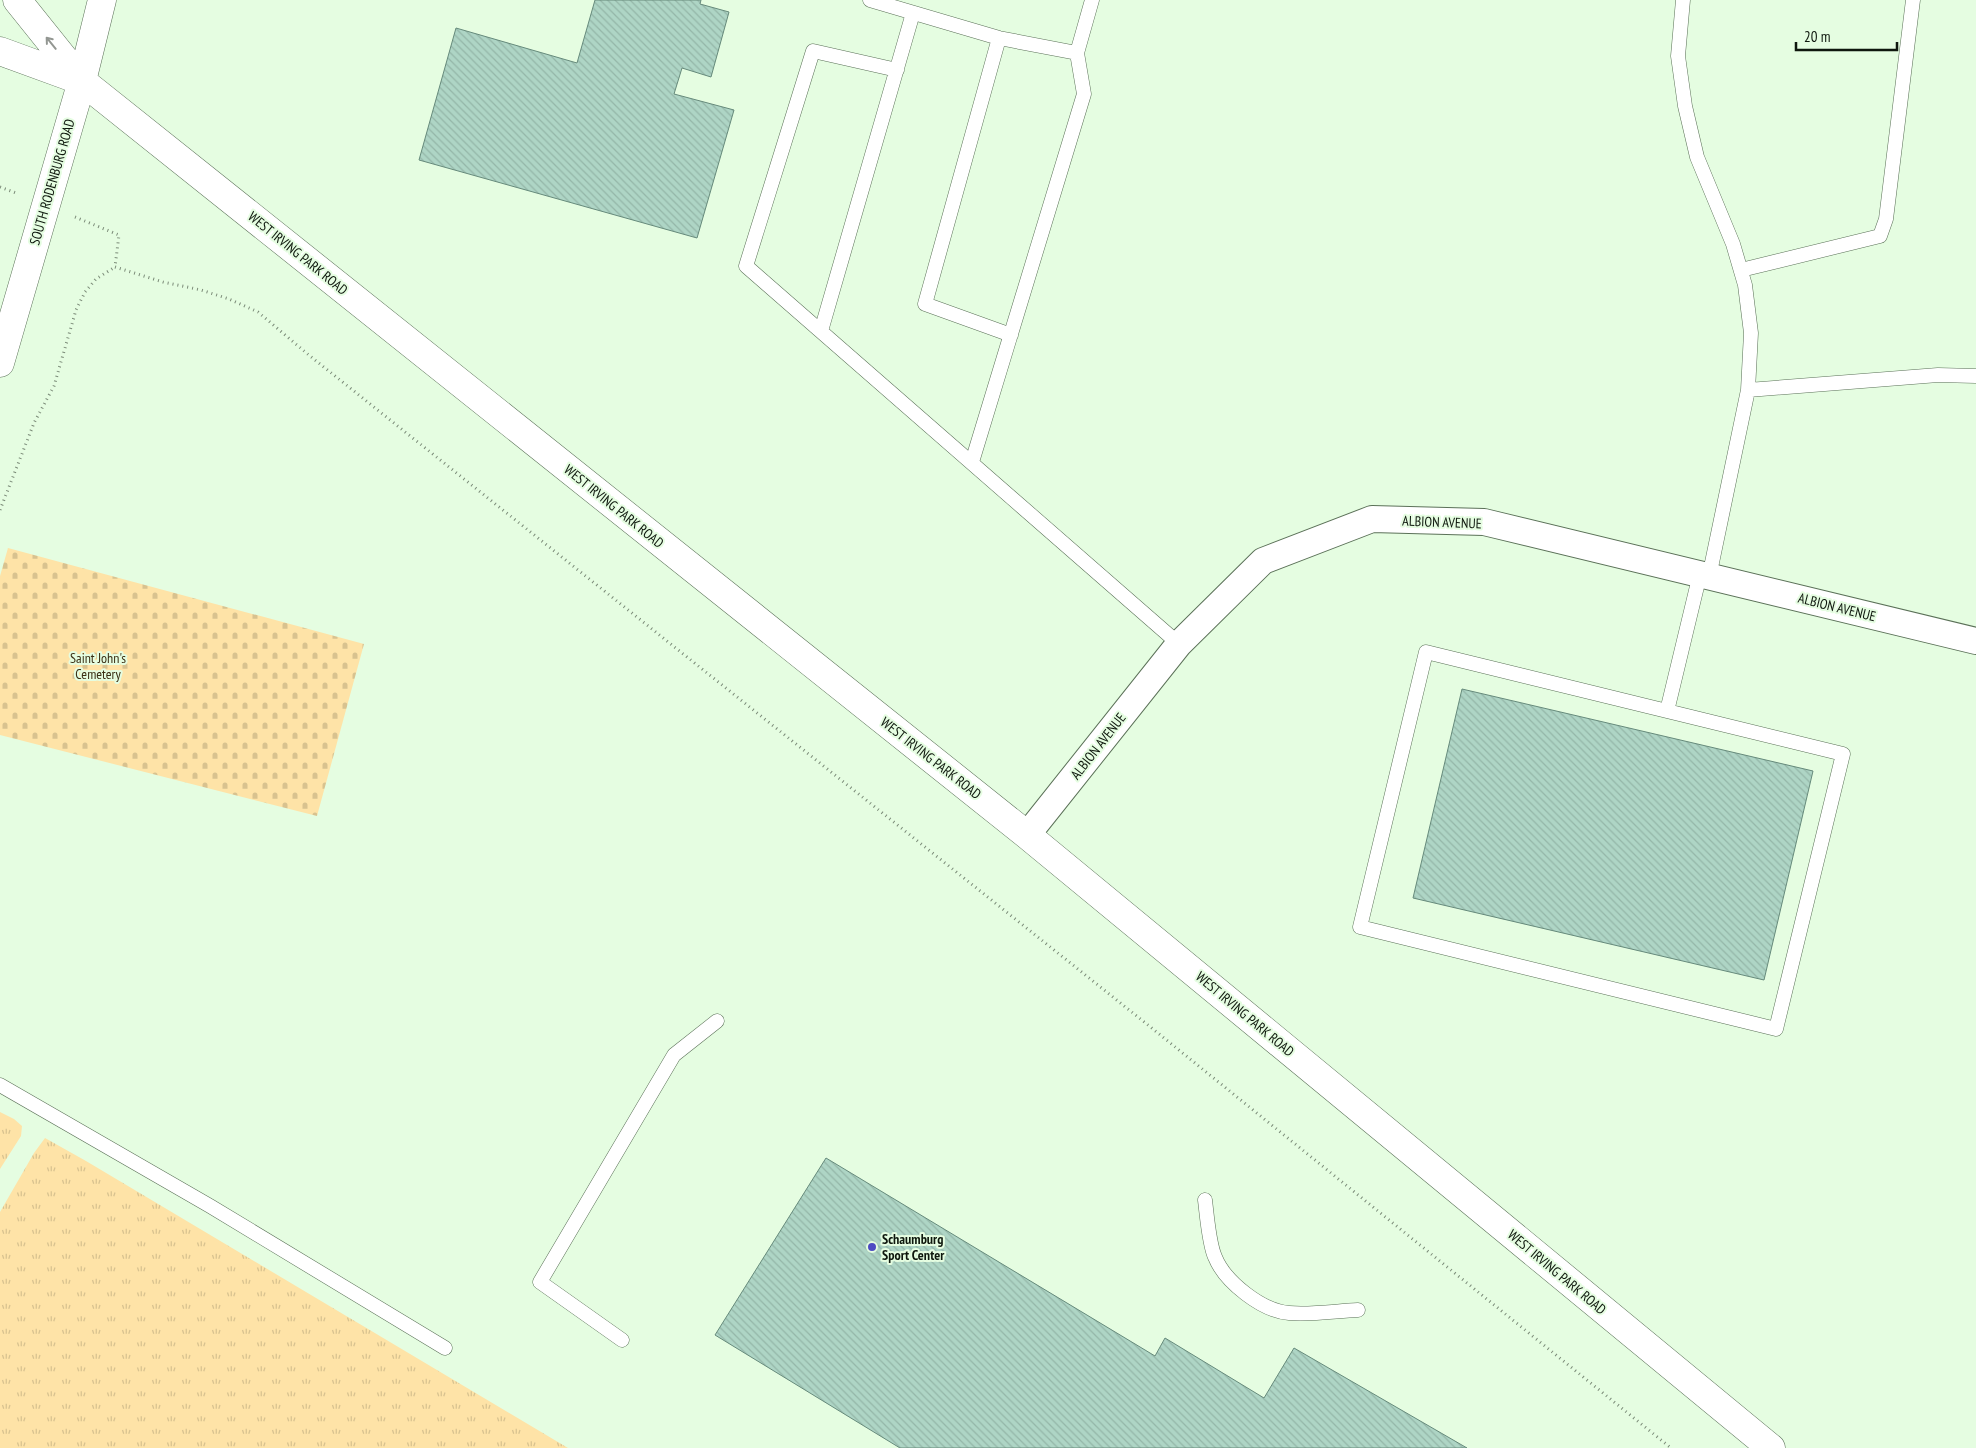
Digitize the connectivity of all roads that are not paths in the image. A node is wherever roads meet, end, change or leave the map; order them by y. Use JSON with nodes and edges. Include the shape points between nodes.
{"nodes":[{"id":1,"x":17,"y":0,"type":"edge"},
{"id":2,"x":102,"y":0,"type":"edge"},
{"id":3,"x":870,"y":0,"type":"edge"},
{"id":4,"x":1092,"y":0,"type":"edge"},
{"id":5,"x":1683,"y":0,"type":"edge"},
{"id":6,"x":1913,"y":0,"type":"edge"},
{"id":7,"x":913,"y":13,"type":"junction"},
{"id":8,"x":999,"y":38,"type":"junction"},
{"id":9,"x":0,"y":52,"type":"edge"},
{"id":10,"x":1077,"y":53,"type":"junction"},
{"id":11,"x":897,"y":70,"type":"junction"},
{"id":12,"x":82,"y":81,"type":"junction"},
{"id":13,"x":1740,"y":270,"type":"junction"},
{"id":14,"x":821,"y":331,"type":"junction"},
{"id":15,"x":1011,"y":335,"type":"junction"},
{"id":16,"x":0,"y":362,"type":"edge"},
{"id":17,"x":1976,"y":376,"type":"edge"},
{"id":18,"x":1748,"y":390,"type":"junction"},
{"id":19,"x":972,"y":462,"type":"junction"},
{"id":20,"x":1704,"y":575,"type":"junction"},
{"id":21,"x":1976,"y":641,"type":"edge"},
{"id":22,"x":1179,"y":644,"type":"junction"},
{"id":23,"x":1667,"y":711,"type":"junction"},
{"id":24,"x":1027,"y":835,"type":"junction"},
{"id":25,"x":717,"y":1021,"type":"dead end"},
{"id":26,"x":0,"y":1085,"type":"edge"},
{"id":27,"x":1204,"y":1200,"type":"dead end"},
{"id":28,"x":1358,"y":1310,"type":"dead end"},
{"id":29,"x":622,"y":1340,"type":"dead end"},
{"id":30,"x":445,"y":1348,"type":"dead end"},
{"id":31,"x":1771,"y":1448,"type":"edge"}],
"edges":[{"from":12,"to":1,"type":"main road","name":"WEST IRVING PARK ROAD","one_way":true},
{"from":2,"to":12,"type":"main road","name":"SOUTH RODENBURG ROAD"},
{"from":3,"to":7,"type":"lane"},
{"from":4,"to":10,"type":"lane"},
{"from":5,"to":13,"type":"lane","via":[[1678,56],[1685,106],[1697,158],[1733,244]]},
{"from":6,"to":13,"type":"lane","via":[[1886,219],[1880,236]]},
{"from":7,"to":8,"type":"lane"},
{"from":7,"to":11,"type":"lane"},
{"from":8,"to":10,"type":"lane"},
{"from":8,"to":15,"type":"lane","via":[[925,304]]},
{"from":9,"to":12,"type":"main road","name":"WEST IRVING PARK ROAD"},
{"from":10,"to":15,"type":"lane","via":[[1084,94]]},
{"from":11,"to":14,"type":"lane"},
{"from":11,"to":14,"type":"lane","via":[[813,51],[746,266]]},
{"from":12,"to":16,"type":"main road","name":"SOUTH RODENBURG ROAD"},
{"from":12,"to":24,"type":"main road","name":"WEST IRVING PARK ROAD"},
{"from":13,"to":18,"type":"lane","via":[[1751,333]]},
{"from":14,"to":19,"type":"lane"},
{"from":15,"to":19,"type":"lane"},
{"from":17,"to":18,"type":"lane","via":[[1938,375]]},
{"from":18,"to":20,"type":"lane"},
{"from":19,"to":22,"type":"lane"},
{"from":20,"to":21,"type":"street","name":"ALBION AVENUE"},
{"from":20,"to":22,"type":"street","name":"ALBION AVENUE","via":[[1484,522],[1372,519],[1263,561]]},
{"from":20,"to":23,"type":"lane"},
{"from":22,"to":24,"type":"street","name":"ALBION AVENUE"},
{"from":23,"to":23,"type":"lane","via":[[1426,652],[1360,927],[1776,1029],[1843,754]]},
{"from":24,"to":31,"type":"main road","name":"WEST IRVING PARK ROAD"},
{"from":25,"to":29,"type":"lane","via":[[674,1055],[540,1282]]},
{"from":26,"to":30,"type":"lane","via":[[210,1206]]},
{"from":27,"to":28,"type":"lane","via":[[1214,1257],[1229,1280],[1245,1292],[1270,1308],[1288,1313]]}]}
